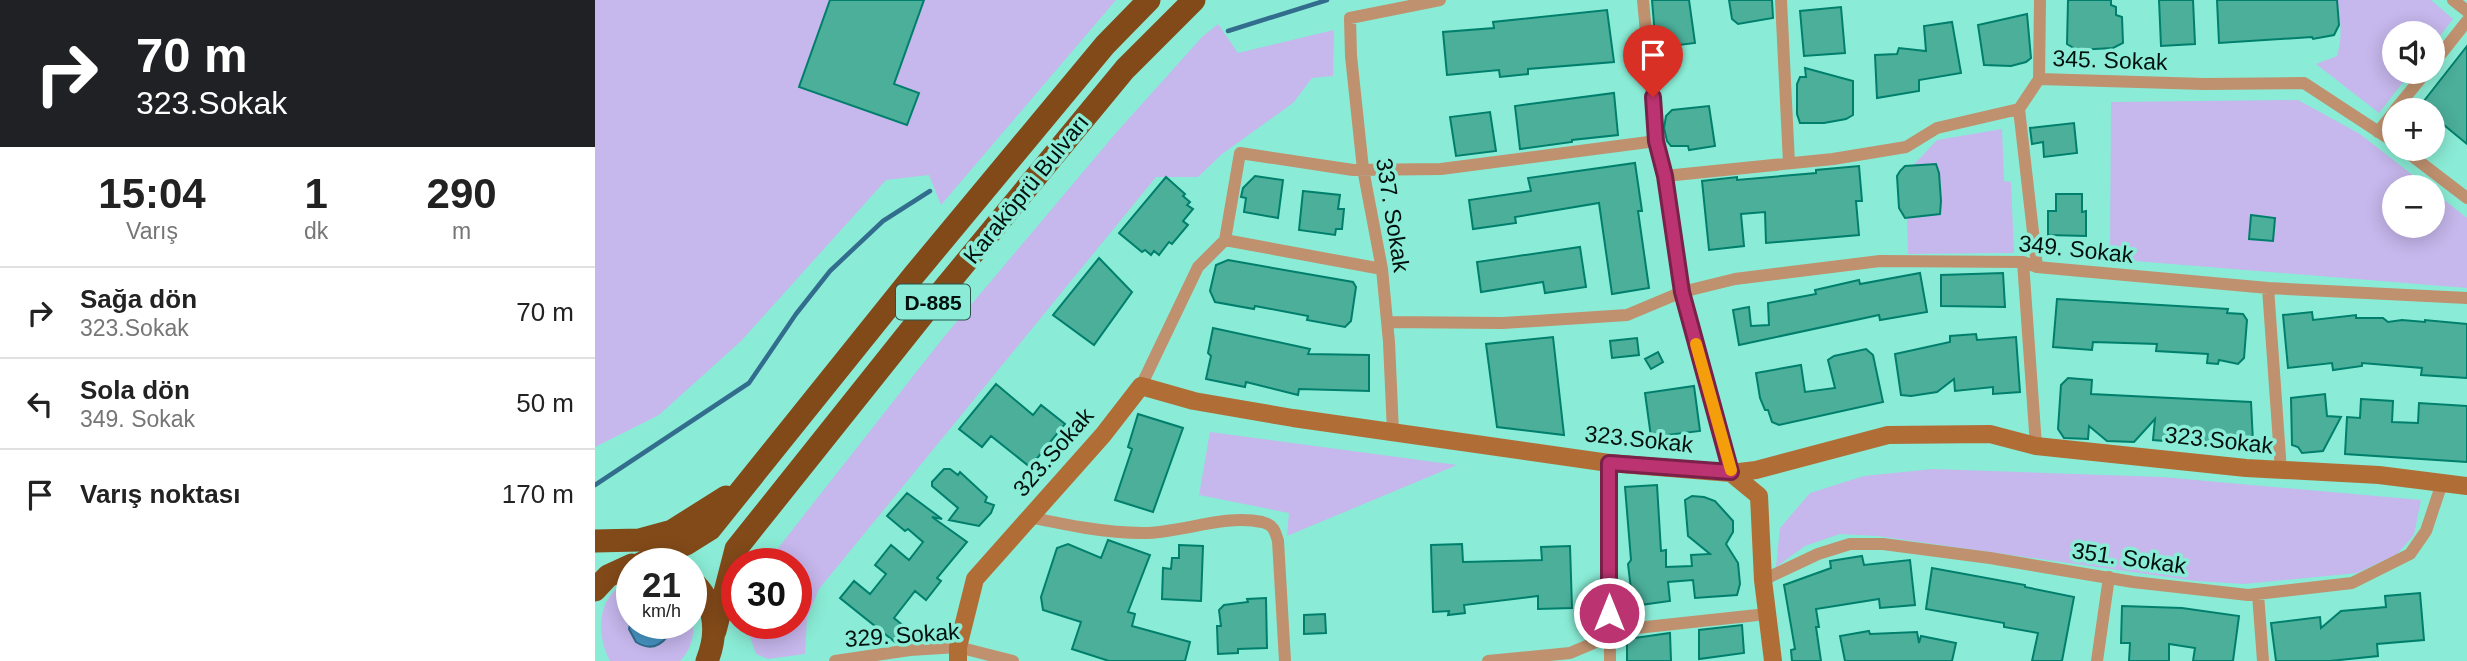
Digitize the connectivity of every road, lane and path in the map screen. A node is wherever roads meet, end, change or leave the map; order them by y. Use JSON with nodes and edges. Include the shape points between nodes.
{"nodes":[{"id":1,"x":1149,"y":0,"type":"edge"},
{"id":2,"x":1194,"y":0,"type":"edge"},
{"id":3,"x":1440,"y":0,"type":"edge"},
{"id":4,"x":1643,"y":0,"type":"edge"},
{"id":5,"x":1781,"y":0,"type":"edge"},
{"id":6,"x":2040,"y":0,"type":"edge"},
{"id":7,"x":2453,"y":0,"type":"edge"},
{"id":8,"x":2467,"y":12,"type":"edge"},
{"id":9,"x":2467,"y":21,"type":"edge"},
{"id":10,"x":2445,"y":49,"type":"edge"},
{"id":11,"x":2039,"y":79,"type":"junction"},
{"id":12,"x":2416,"y":84,"type":"edge"},
{"id":13,"x":2405,"y":98,"type":"edge"},
{"id":14,"x":2019,"y":109,"type":"junction"},
{"id":15,"x":2382,"y":127,"type":"edge"},
{"id":16,"x":2378,"y":132,"type":"junction"},
{"id":17,"x":2382,"y":134,"type":"edge"},
{"id":18,"x":1656,"y":141,"type":"junction"},
{"id":19,"x":2419,"y":161,"type":"edge"},
{"id":20,"x":1789,"y":163,"type":"junction"},
{"id":21,"x":1363,"y":169,"type":"junction"},
{"id":22,"x":1665,"y":176,"type":"junction"},
{"id":23,"x":2467,"y":198,"type":"edge"},
{"id":24,"x":1225,"y":240,"type":"junction"},
{"id":25,"x":2023,"y":262,"type":"junction"},
{"id":26,"x":2037,"y":267,"type":"junction"},
{"id":27,"x":1382,"y":269,"type":"junction"},
{"id":28,"x":2268,"y":288,"type":"junction"},
{"id":29,"x":1682,"y":292,"type":"junction"},
{"id":30,"x":2467,"y":298,"type":"edge"},
{"id":31,"x":1387,"y":322,"type":"junction"},
{"id":32,"x":1140,"y":387,"type":"junction"},
{"id":33,"x":1392,"y":432,"type":"junction"},
{"id":34,"x":2036,"y":446,"type":"junction"},
{"id":35,"x":1609,"y":463,"type":"junction"},
{"id":36,"x":2281,"y":471,"type":"junction"},
{"id":37,"x":1731,"y":472,"type":"junction"},
{"id":38,"x":746,"y":483,"type":"junction"},
{"id":39,"x":2442,"y":483,"type":"junction"},
{"id":40,"x":2467,"y":486,"type":"edge"},
{"id":41,"x":1029,"y":517,"type":"junction"},
{"id":42,"x":595,"y":541,"type":"edge"},
{"id":43,"x":677,"y":548,"type":"edge"},
{"id":44,"x":616,"y":572,"type":"edge"},
{"id":45,"x":2109,"y":577,"type":"junction"},
{"id":46,"x":599,"y":579,"type":"edge"},
{"id":47,"x":1763,"y":580,"type":"junction"},
{"id":48,"x":2258,"y":594,"type":"junction"},
{"id":49,"x":707,"y":601,"type":"edge"},
{"id":50,"x":1767,"y":614,"type":"junction"},
{"id":51,"x":715,"y":631,"type":"junction"},
{"id":52,"x":1609,"y":638,"type":"junction"},
{"id":53,"x":958,"y":654,"type":"edge"},
{"id":54,"x":707,"y":661,"type":"edge"},
{"id":55,"x":835,"y":661,"type":"edge"},
{"id":56,"x":1013,"y":661,"type":"edge"},
{"id":57,"x":1285,"y":661,"type":"edge"},
{"id":58,"x":1488,"y":661,"type":"edge"},
{"id":59,"x":1610,"y":661,"type":"edge"},
{"id":60,"x":1773,"y":661,"type":"edge"},
{"id":61,"x":2097,"y":661,"type":"edge"},
{"id":62,"x":2263,"y":661,"type":"edge"}],
"edges":[{"from":1,"to":38,"type":"highway","name":"Karaköprü Bulvarı","number":"D-885","via":[[1105,45]]},
{"from":2,"to":51,"type":"highway","name":"Karaköprü Bulvarı","number":"D-885","via":[[1125,69],[736,550]]},
{"from":3,"to":21,"type":"street","name":"337. Sokak","via":[[1349,18]]},
{"from":4,"to":18,"type":"street"},
{"from":5,"to":20,"type":"street"},
{"from":6,"to":11,"type":"street"},
{"from":7,"to":8,"type":"street"},
{"from":9,"to":10,"type":"street"},
{"from":11,"to":14,"type":"street","name":"345. Sokak"},
{"from":11,"to":16,"type":"street","name":"345. Sokak","via":[[2304,83]]},
{"from":12,"to":13,"type":"street"},
{"from":14,"to":20,"type":"street","via":[[1937,128],[1906,147]]},
{"from":14,"to":26,"type":"street"},
{"from":15,"to":16,"type":"street"},
{"from":16,"to":17,"type":"street","name":"345. Sokak"},
{"from":18,"to":21,"type":"street","via":[[1441,169]]},
{"from":18,"to":22,"type":"street"},
{"from":19,"to":23,"type":"street"},
{"from":20,"to":22,"type":"street"},
{"from":21,"to":24,"type":"street","via":[[1240,152]]},
{"from":21,"to":27,"type":"street","name":"337. Sokak"},
{"from":22,"to":29,"type":"street"},
{"from":24,"to":27,"type":"street"},
{"from":24,"to":32,"type":"street","via":[[1198,267]]},
{"from":25,"to":26,"type":"street","name":"349. Sokak"},
{"from":25,"to":29,"type":"street","name":"349. Sokak","via":[[1880,261],[1735,279]]},
{"from":25,"to":34,"type":"street"},
{"from":26,"to":28,"type":"street","name":"349. Sokak"},
{"from":27,"to":31,"type":"street","name":"337. Sokak"},
{"from":28,"to":30,"type":"street","name":"349. Sokak"},
{"from":28,"to":36,"type":"street"},
{"from":29,"to":31,"type":"street","name":"349. Sokak","via":[[1627,315],[1503,323]]},
{"from":29,"to":37,"type":"street"},
{"from":31,"to":33,"type":"street","name":"337. Sokak"},
{"from":32,"to":33,"type":"street","name":"323.Sokak","via":[[1206,403]]},
{"from":32,"to":41,"type":"street","name":"323.Sokak"},
{"from":33,"to":35,"type":"street","name":"323.Sokak"},
{"from":34,"to":36,"type":"street","name":"323.Sokak"},
{"from":34,"to":37,"type":"street","name":"323.Sokak","via":[[1990,433],[1888,435],[1756,470]]},
{"from":35,"to":37,"type":"street","name":"323.Sokak"},
{"from":35,"to":52,"type":"street"},
{"from":36,"to":39,"type":"street","name":"323.Sokak"},
{"from":37,"to":47,"type":"street","via":[[1759,496]]},
{"from":38,"to":42,"type":"highway","via":[[672,531],[639,540]]},
{"from":38,"to":43,"type":"highway","name":"Karaköprü Bulvarı","number":"D-885","via":[[710,529]]},
{"from":39,"to":40,"type":"street","name":"323.Sokak"},
{"from":39,"to":48,"type":"street","name":"351. Sokak","via":[[2426,531],[2410,554],[2352,583]]},
{"from":41,"to":53,"type":"street","name":"323.Sokak","via":[[975,579]]},
{"from":41,"to":57,"type":"street","via":[[1144,533],[1226,522],[1271,525],[1278,541]]},
{"from":44,"to":46,"type":"highway"},
{"from":45,"to":47,"type":"street","name":"351. Sokak","via":[[1883,544],[1850,544]]},
{"from":45,"to":48,"type":"street","name":"351. Sokak"},
{"from":45,"to":61,"type":"street"},
{"from":47,"to":50,"type":"street"},
{"from":48,"to":62,"type":"street"},
{"from":49,"to":51,"type":"highway"},
{"from":50,"to":52,"type":"street","via":[[1627,629]]},
{"from":50,"to":60,"type":"street"},
{"from":51,"to":54,"type":"highway","name":"Karaköprü Bulvarı"},
{"from":52,"to":58,"type":"street","via":[[1570,653]]},
{"from":52,"to":59,"type":"street"},
{"from":53,"to":55,"type":"street","name":"329. Sokak","via":[[910,650]]},
{"from":53,"to":56,"type":"street","name":"329. Sokak"}]}
